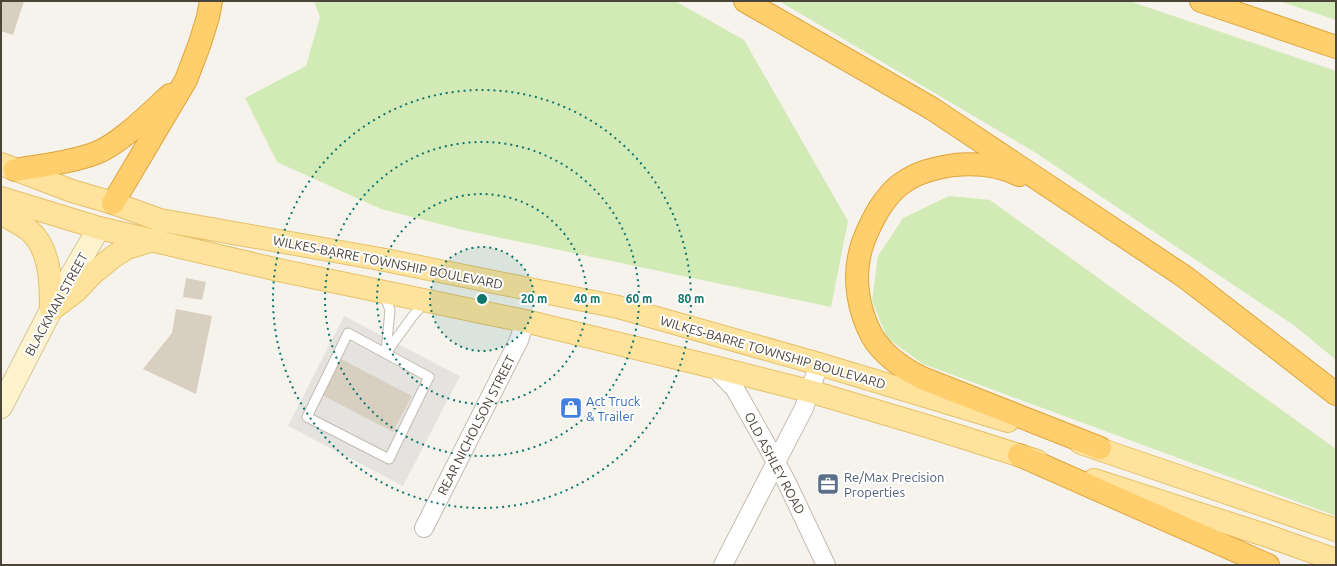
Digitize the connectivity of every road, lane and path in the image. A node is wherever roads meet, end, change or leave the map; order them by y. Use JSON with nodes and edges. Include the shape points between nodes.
{"nodes":[{"id":1,"x":211,"y":1,"type":"edge"},
{"id":2,"x":745,"y":1,"type":"edge"},
{"id":3,"x":1201,"y":1,"type":"edge"},
{"id":4,"x":1336,"y":47,"type":"edge"},
{"id":5,"x":186,"y":80,"type":"junction"},
{"id":6,"x":8,"y":167,"type":"edge"},
{"id":7,"x":1,"y":198,"type":"edge"},
{"id":8,"x":112,"y":203,"type":"junction"},
{"id":9,"x":1074,"y":203,"type":"junction"},
{"id":10,"x":1,"y":213,"type":"edge"},
{"id":11,"x":99,"y":228,"type":"junction"},
{"id":12,"x":153,"y":240,"type":"junction"},
{"id":13,"x":383,"y":291,"type":"junction"},
{"id":14,"x":426,"y":300,"type":"junction"},
{"id":15,"x":51,"y":310,"type":"junction"},
{"id":16,"x":525,"y":321,"type":"junction"},
{"id":17,"x":386,"y":352,"type":"junction"},
{"id":18,"x":819,"y":364,"type":"junction"},
{"id":19,"x":714,"y":367,"type":"junction"},
{"id":20,"x":809,"y":391,"type":"junction"},
{"id":21,"x":1336,"y":394,"type":"edge"},
{"id":22,"x":1,"y":406,"type":"edge"},
{"id":23,"x":1100,"y":448,"type":"junction"},
{"id":24,"x":1019,"y":455,"type":"junction"},
{"id":25,"x":775,"y":462,"type":"junction"},
{"id":26,"x":424,"y":528,"type":"dead end"},
{"id":27,"x":1336,"y":530,"type":"edge"},
{"id":28,"x":1336,"y":560,"type":"edge"},
{"id":29,"x":723,"y":565,"type":"edge"},
{"id":30,"x":826,"y":565,"type":"edge"},
{"id":31,"x":1268,"y":565,"type":"edge"}],
"edges":[{"from":1,"to":5,"type":"highway","via":[[200,43]]},
{"from":2,"to":9,"type":"highway","via":[[931,108]]},
{"from":3,"to":4,"type":"highway"},
{"from":5,"to":6,"type":"highway","via":[[120,139],[97,153],[63,162]]},
{"from":5,"to":8,"type":"highway"},
{"from":6,"to":8,"type":"main road","name":"WILKES-BARRE TOWNSHIP BOULEVARD"},
{"from":7,"to":11,"type":"main road"},
{"from":8,"to":11,"type":"main road","name":"BLACKMAN STREET"},
{"from":8,"to":18,"type":"main road","name":"WILKES-BARRE TOWNSHIP BOULEVARD","via":[[160,220],[387,261],[618,307]]},
{"from":9,"to":21,"type":"highway","via":[[1185,276]]},
{"from":9,"to":23,"type":"highway","via":[[1014,172],[989,165],[971,163],[932,169],[915,175],[899,185],[885,201],[866,234],[859,254],[858,295],[872,336],[885,353],[902,368]]},
{"from":10,"to":15,"type":"main road","via":[[30,231],[42,247],[51,285]]},
{"from":11,"to":12,"type":"main road"},
{"from":11,"to":15,"type":"main road","name":"BLACKMAN STREET"},
{"from":12,"to":13,"type":"main road","via":[[283,271]]},
{"from":12,"to":15,"type":"main road","via":[[127,248],[113,257]]},
{"from":13,"to":14,"type":"main road"},
{"from":13,"to":17,"type":"lane","via":[[390,310]]},
{"from":14,"to":16,"type":"main road"},
{"from":14,"to":17,"type":"lane"},
{"from":15,"to":22,"type":"main road","name":"BLACKMAN STREET"},
{"from":16,"to":19,"type":"main road"},
{"from":16,"to":26,"type":"street","name":"REAR NICHOLSON STREET","via":[[519,340]]},
{"from":17,"to":17,"type":"lane","via":[[348,333],[307,417],[389,458],[429,377]]},
{"from":18,"to":20,"type":"street"},
{"from":18,"to":23,"type":"main road","name":"WILKES-BARRE TOWNSHIP BOULEVARD"},
{"from":19,"to":20,"type":"main road"},
{"from":19,"to":25,"type":"street","name":"OLD ASHLEY ROAD","via":[[735,389]]},
{"from":20,"to":24,"type":"main road"},
{"from":20,"to":25,"type":"street","via":[[804,408]]},
{"from":23,"to":27,"type":"main road","name":"WILKES-BARRE TOWNSHIP BOULEVARD"},
{"from":24,"to":28,"type":"main road"},
{"from":24,"to":31,"type":"highway"},
{"from":25,"to":29,"type":"street"},
{"from":25,"to":30,"type":"street","name":"OLD ASHLEY ROAD"}]}
